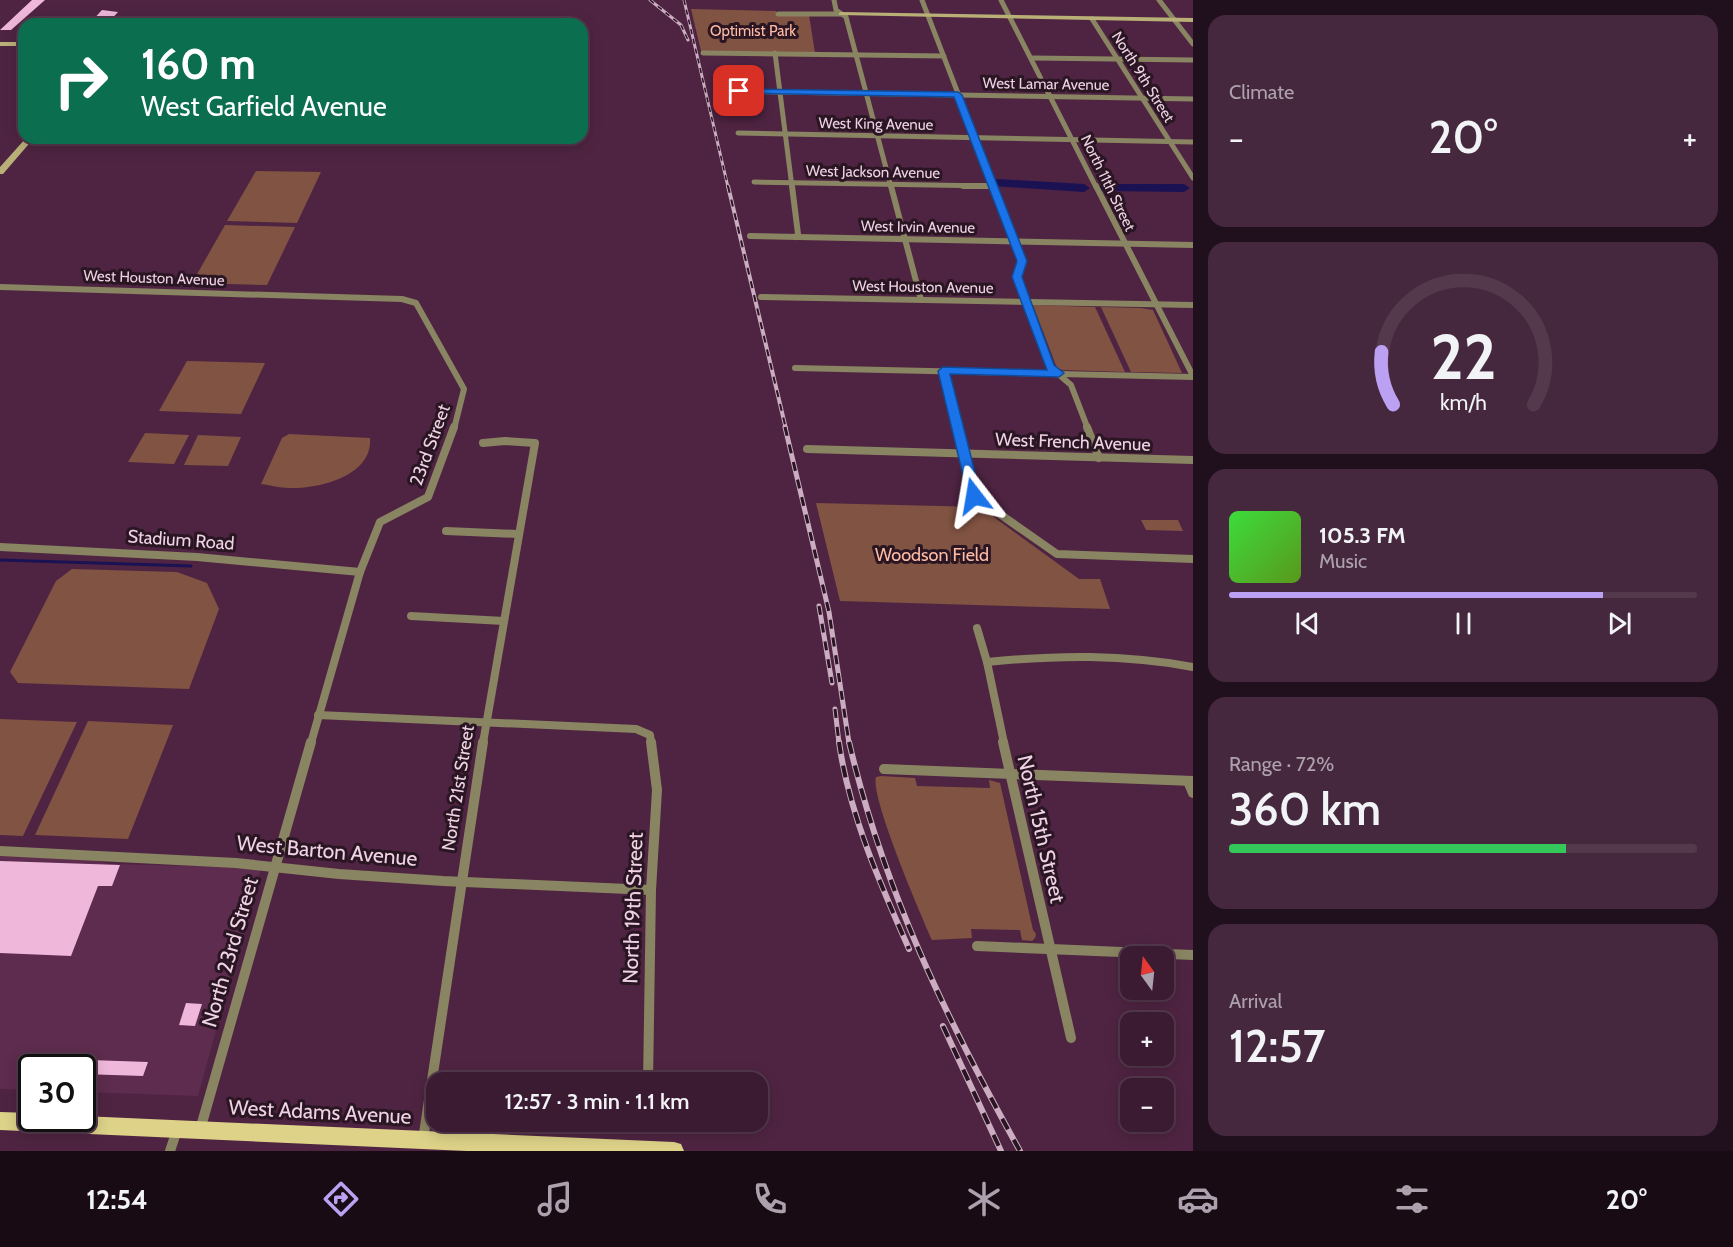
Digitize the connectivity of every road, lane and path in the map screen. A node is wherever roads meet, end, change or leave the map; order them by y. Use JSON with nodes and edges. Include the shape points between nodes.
{"nodes":[{"id":1,"x":834,"y":0,"type":"edge"},
{"id":2,"x":922,"y":0,"type":"edge"},
{"id":3,"x":1001,"y":0,"type":"edge"},
{"id":4,"x":1159,"y":0,"type":"edge"},
{"id":5,"x":778,"y":14,"type":"dead end"},
{"id":6,"x":841,"y":14,"type":"junction"},
{"id":7,"x":928,"y":16,"type":"junction"},
{"id":8,"x":1010,"y":17,"type":"junction"},
{"id":9,"x":1092,"y":19,"type":"junction"},
{"id":10,"x":1174,"y":20,"type":"junction"},
{"id":11,"x":1193,"y":20,"type":"edge"},
{"id":12,"x":0,"y":44,"type":"edge"},
{"id":13,"x":18,"y":44,"type":"edge"},
{"id":14,"x":1193,"y":44,"type":"edge"},
{"id":15,"x":704,"y":53,"type":"dead end"},
{"id":16,"x":775,"y":53,"type":"junction"},
{"id":17,"x":857,"y":54,"type":"junction"},
{"id":18,"x":944,"y":56,"type":"junction"},
{"id":19,"x":1033,"y":58,"type":"junction"},
{"id":20,"x":1118,"y":59,"type":"junction"},
{"id":21,"x":1193,"y":60,"type":"edge"},
{"id":22,"x":719,"y":91,"type":"dead end"},
{"id":23,"x":780,"y":92,"type":"junction"},
{"id":24,"x":866,"y":93,"type":"junction"},
{"id":25,"x":958,"y":95,"type":"junction"},
{"id":26,"x":1051,"y":96,"type":"junction"},
{"id":27,"x":1143,"y":98,"type":"junction"},
{"id":28,"x":1193,"y":99,"type":"edge"},
{"id":29,"x":738,"y":133,"type":"dead end"},
{"id":30,"x":785,"y":134,"type":"junction"},
{"id":31,"x":878,"y":136,"type":"junction"},
{"id":32,"x":975,"y":138,"type":"junction"},
{"id":33,"x":1073,"y":140,"type":"junction"},
{"id":34,"x":1169,"y":142,"type":"junction"},
{"id":35,"x":1193,"y":142,"type":"edge"},
{"id":36,"x":25,"y":144,"type":"edge"},
{"id":37,"x":0,"y":172,"type":"edge"},
{"id":38,"x":1193,"y":178,"type":"edge"},
{"id":39,"x":754,"y":182,"type":"dead end"},
{"id":40,"x":792,"y":182,"type":"junction"},
{"id":41,"x":891,"y":184,"type":"junction"},
{"id":42,"x":992,"y":186,"type":"junction"},
{"id":43,"x":750,"y":236,"type":"dead end"},
{"id":44,"x":796,"y":237,"type":"junction"},
{"id":45,"x":905,"y":239,"type":"junction"},
{"id":46,"x":1015,"y":242,"type":"junction"},
{"id":47,"x":1124,"y":244,"type":"junction"},
{"id":48,"x":1193,"y":245,"type":"edge"},
{"id":49,"x":0,"y":287,"type":"edge"},
{"id":50,"x":308,"y":296,"type":"joint"},
{"id":51,"x":761,"y":297,"type":"dead end"},
{"id":52,"x":921,"y":300,"type":"junction"},
{"id":53,"x":1026,"y":302,"type":"junction"},
{"id":54,"x":1156,"y":304,"type":"junction"},
{"id":55,"x":1193,"y":305,"type":"edge"},
{"id":56,"x":795,"y":368,"type":"dead end"},
{"id":57,"x":943,"y":371,"type":"junction"},
{"id":58,"x":1059,"y":373,"type":"junction"},
{"id":59,"x":1193,"y":376,"type":"edge"},
{"id":60,"x":483,"y":443,"type":"dead end"},
{"id":61,"x":807,"y":449,"type":"dead end"},
{"id":62,"x":964,"y":454,"type":"junction"},
{"id":63,"x":1099,"y":458,"type":"junction"},
{"id":64,"x":1193,"y":460,"type":"edge"},
{"id":65,"x":446,"y":531,"type":"dead end"},
{"id":66,"x":518,"y":534,"type":"junction"},
{"id":67,"x":0,"y":547,"type":"edge"},
{"id":68,"x":1193,"y":559,"type":"edge"},
{"id":69,"x":360,"y":572,"type":"junction"},
{"id":70,"x":411,"y":616,"type":"dead end"},
{"id":71,"x":504,"y":621,"type":"junction"},
{"id":72,"x":977,"y":628,"type":"dead end"},
{"id":73,"x":987,"y":662,"type":"junction"},
{"id":74,"x":1193,"y":667,"type":"edge"},
{"id":75,"x":318,"y":716,"type":"junction"},
{"id":76,"x":486,"y":724,"type":"junction"},
{"id":77,"x":884,"y":769,"type":"dead end"},
{"id":78,"x":1010,"y":774,"type":"junction"},
{"id":79,"x":1190,"y":781,"type":"edge"},
{"id":80,"x":1193,"y":793,"type":"edge"},
{"id":81,"x":0,"y":851,"type":"edge"},
{"id":82,"x":274,"y":868,"type":"junction"},
{"id":83,"x":462,"y":882,"type":"junction"},
{"id":84,"x":651,"y":890,"type":"junction"},
{"id":85,"x":977,"y":946,"type":"dead end"},
{"id":86,"x":1050,"y":949,"type":"junction"},
{"id":87,"x":1193,"y":955,"type":"edge"},
{"id":88,"x":1071,"y":1038,"type":"dead end"},
{"id":89,"x":648,"y":1072,"type":"edge"},
{"id":90,"x":0,"y":1120,"type":"edge"},
{"id":91,"x":177,"y":1130,"type":"junction"},
{"id":92,"x":200,"y":1130,"type":"junction"},
{"id":93,"x":433,"y":1144,"type":"edge"},
{"id":94,"x":170,"y":1151,"type":"edge"},
{"id":95,"x":675,"y":1151,"type":"edge"}],
"edges":[{"from":1,"to":6,"type":"street"},
{"from":2,"to":7,"type":"street"},
{"from":3,"to":8,"type":"street","name":"North 11th Street"},
{"from":4,"to":10,"type":"street"},
{"from":5,"to":6,"type":"street"},
{"from":6,"to":7,"type":"street"},
{"from":6,"to":17,"type":"street","via":[[846,17]]},
{"from":7,"to":8,"type":"street"},
{"from":7,"to":18,"type":"street"},
{"from":8,"to":9,"type":"street"},
{"from":8,"to":19,"type":"street","name":"North 11th Street"},
{"from":9,"to":10,"type":"street"},
{"from":9,"to":20,"type":"street","name":"North 9th Street"},
{"from":10,"to":11,"type":"street"},
{"from":10,"to":14,"type":"street"},
{"from":12,"to":13,"type":"street"},
{"from":15,"to":16,"type":"street"},
{"from":16,"to":17,"type":"street"},
{"from":16,"to":23,"type":"street"},
{"from":17,"to":18,"type":"street"},
{"from":17,"to":24,"type":"street"},
{"from":18,"to":25,"type":"street"},
{"from":19,"to":20,"type":"street"},
{"from":19,"to":26,"type":"street","name":"North 11th Street"},
{"from":20,"to":21,"type":"street"},
{"from":20,"to":27,"type":"street","name":"North 9th Street"},
{"from":22,"to":23,"type":"street","name":"West Lamar Avenue"},
{"from":23,"to":24,"type":"street","name":"West Lamar Avenue"},
{"from":23,"to":30,"type":"street"},
{"from":24,"to":25,"type":"street","name":"West Lamar Avenue"},
{"from":24,"to":31,"type":"street"},
{"from":25,"to":26,"type":"street","name":"West Lamar Avenue"},
{"from":25,"to":32,"type":"street"},
{"from":26,"to":27,"type":"street","name":"West Lamar Avenue"},
{"from":26,"to":33,"type":"street","name":"North 11th Street"},
{"from":27,"to":28,"type":"street","name":"West Lamar Avenue"},
{"from":27,"to":34,"type":"street","name":"North 9th Street"},
{"from":29,"to":30,"type":"street","name":"West King Avenue"},
{"from":30,"to":31,"type":"street","name":"West King Avenue"},
{"from":30,"to":40,"type":"street"},
{"from":31,"to":32,"type":"street","name":"West King Avenue"},
{"from":31,"to":41,"type":"street"},
{"from":32,"to":33,"type":"street","name":"West King Avenue"},
{"from":32,"to":42,"type":"street"},
{"from":33,"to":34,"type":"street","name":"West King Avenue"},
{"from":33,"to":47,"type":"street","name":"North 11th Street"},
{"from":34,"to":35,"type":"street","name":"West King Avenue"},
{"from":34,"to":38,"type":"street","name":"North 9th Street"},
{"from":36,"to":37,"type":"street"},
{"from":39,"to":40,"type":"street","name":"West Jackson Avenue"},
{"from":40,"to":41,"type":"street","name":"West Jackson Avenue"},
{"from":40,"to":44,"type":"street"},
{"from":41,"to":42,"type":"street","name":"West Jackson Avenue"},
{"from":41,"to":45,"type":"street"},
{"from":42,"to":46,"type":"street"},
{"from":43,"to":44,"type":"street","name":"West Irvin Avenue"},
{"from":44,"to":45,"type":"street","name":"West Irvin Avenue"},
{"from":45,"to":46,"type":"street","name":"West Irvin Avenue"},
{"from":45,"to":52,"type":"street"},
{"from":46,"to":47,"type":"street","name":"West Irvin Avenue"},
{"from":46,"to":53,"type":"street","via":[[1022,261],[1017,277]]},
{"from":47,"to":48,"type":"street","name":"West Irvin Avenue"},
{"from":47,"to":54,"type":"street","name":"North 11th Street"},
{"from":49,"to":50,"type":"street","name":"West Houston Avenue"},
{"from":50,"to":69,"type":"street","name":"23rd Street","via":[[402,299],[416,303],[464,390],[450,443],[428,497],[380,522]]},
{"from":51,"to":52,"type":"street","name":"West Houston Avenue"},
{"from":52,"to":53,"type":"street","name":"West Houston Avenue"},
{"from":53,"to":54,"type":"street","name":"West Houston Avenue"},
{"from":53,"to":58,"type":"street","via":[[1049,366]]},
{"from":54,"to":55,"type":"street","name":"West Houston Avenue"},
{"from":54,"to":59,"type":"street","name":"North 11th Street"},
{"from":56,"to":57,"type":"street"},
{"from":57,"to":58,"type":"street"},
{"from":57,"to":62,"type":"street"},
{"from":58,"to":59,"type":"street"},
{"from":58,"to":63,"type":"street","via":[[1071,385]]},
{"from":60,"to":66,"type":"street","name":"North 21st Street","via":[[535,443]]},
{"from":61,"to":62,"type":"street","name":"West French Avenue"},
{"from":62,"to":63,"type":"street","name":"West French Avenue"},
{"from":62,"to":68,"type":"street","via":[[974,496],[1057,554]]},
{"from":63,"to":64,"type":"street","name":"West French Avenue"},
{"from":65,"to":66,"type":"street"},
{"from":66,"to":71,"type":"street","name":"North 21st Street"},
{"from":67,"to":69,"type":"street","name":"Stadium Road","via":[[197,557]]},
{"from":69,"to":75,"type":"street","name":"23rd Street"},
{"from":70,"to":71,"type":"street"},
{"from":71,"to":76,"type":"street","name":"North 21st Street"},
{"from":72,"to":73,"type":"street","name":"North 15th Street"},
{"from":73,"to":74,"type":"street","via":[[1077,655],[1157,660]]},
{"from":73,"to":78,"type":"street","name":"North 15th Street"},
{"from":75,"to":76,"type":"street"},
{"from":75,"to":82,"type":"street","name":"North 23rd Street"},
{"from":76,"to":83,"type":"street","name":"North 21st Street"},
{"from":76,"to":84,"type":"street","name":"North 19th Street","via":[[636,729],[650,735],[657,790]]},
{"from":77,"to":78,"type":"street"},
{"from":78,"to":79,"type":"street"},
{"from":78,"to":86,"type":"street","name":"North 15th Street"},
{"from":79,"to":80,"type":"street"},
{"from":81,"to":82,"type":"street","name":"West Barton Avenue"},
{"from":82,"to":83,"type":"street","name":"West Barton Avenue"},
{"from":82,"to":92,"type":"street","name":"North 23rd Street"},
{"from":83,"to":84,"type":"street","name":"West Barton Avenue"},
{"from":83,"to":93,"type":"street","name":"North 21st Street"},
{"from":84,"to":89,"type":"street","name":"North 19th Street"},
{"from":85,"to":86,"type":"street"},
{"from":86,"to":87,"type":"street"},
{"from":86,"to":88,"type":"street","name":"North 15th Street"},
{"from":90,"to":91,"type":"main road","name":"West Adams Avenue"},
{"from":91,"to":92,"type":"main road","name":"West Adams Avenue"},
{"from":91,"to":94,"type":"street"},
{"from":92,"to":93,"type":"main road","name":"West Adams Avenue"},
{"from":93,"to":95,"type":"main road","name":"West Adams Avenue"}]}
